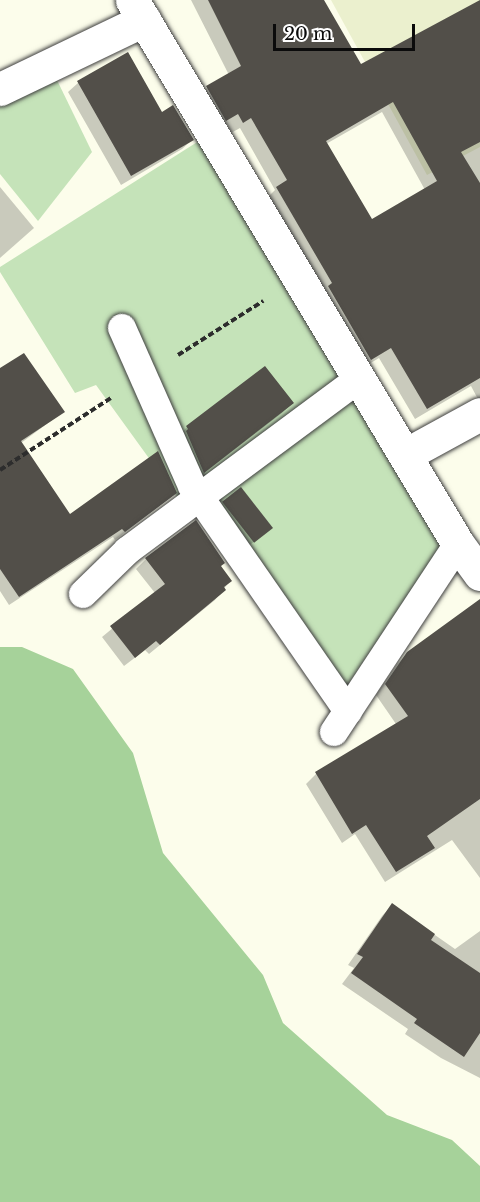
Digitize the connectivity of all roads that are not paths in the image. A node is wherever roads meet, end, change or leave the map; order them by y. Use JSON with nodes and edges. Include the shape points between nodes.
{"nodes":[{"id":1,"x":138,"y":10,"type":"edge"},
{"id":2,"x":0,"y":89,"type":"edge"},
{"id":3,"x":122,"y":328,"type":"dead end"},
{"id":4,"x":360,"y":378,"type":"junction"},
{"id":5,"x":480,"y":414,"type":"edge"},
{"id":6,"x":405,"y":455,"type":"junction"},
{"id":7,"x":199,"y":496,"type":"junction"},
{"id":8,"x":458,"y":544,"type":"junction"},
{"id":9,"x":480,"y":574,"type":"edge"},
{"id":10,"x":83,"y":594,"type":"dead end"}],
"edges":[{"from":1,"to":2,"type":"street"},
{"from":1,"to":4,"type":"street"},
{"from":3,"to":7,"type":"lane"},
{"from":4,"to":6,"type":"street"},
{"from":4,"to":7,"type":"lane"},
{"from":5,"to":6,"type":"street"},
{"from":6,"to":8,"type":"street"},
{"from":7,"to":8,"type":"lane","via":[[341,721]]},
{"from":7,"to":10,"type":"lane","via":[[127,551]]},
{"from":8,"to":9,"type":"street"}]}
